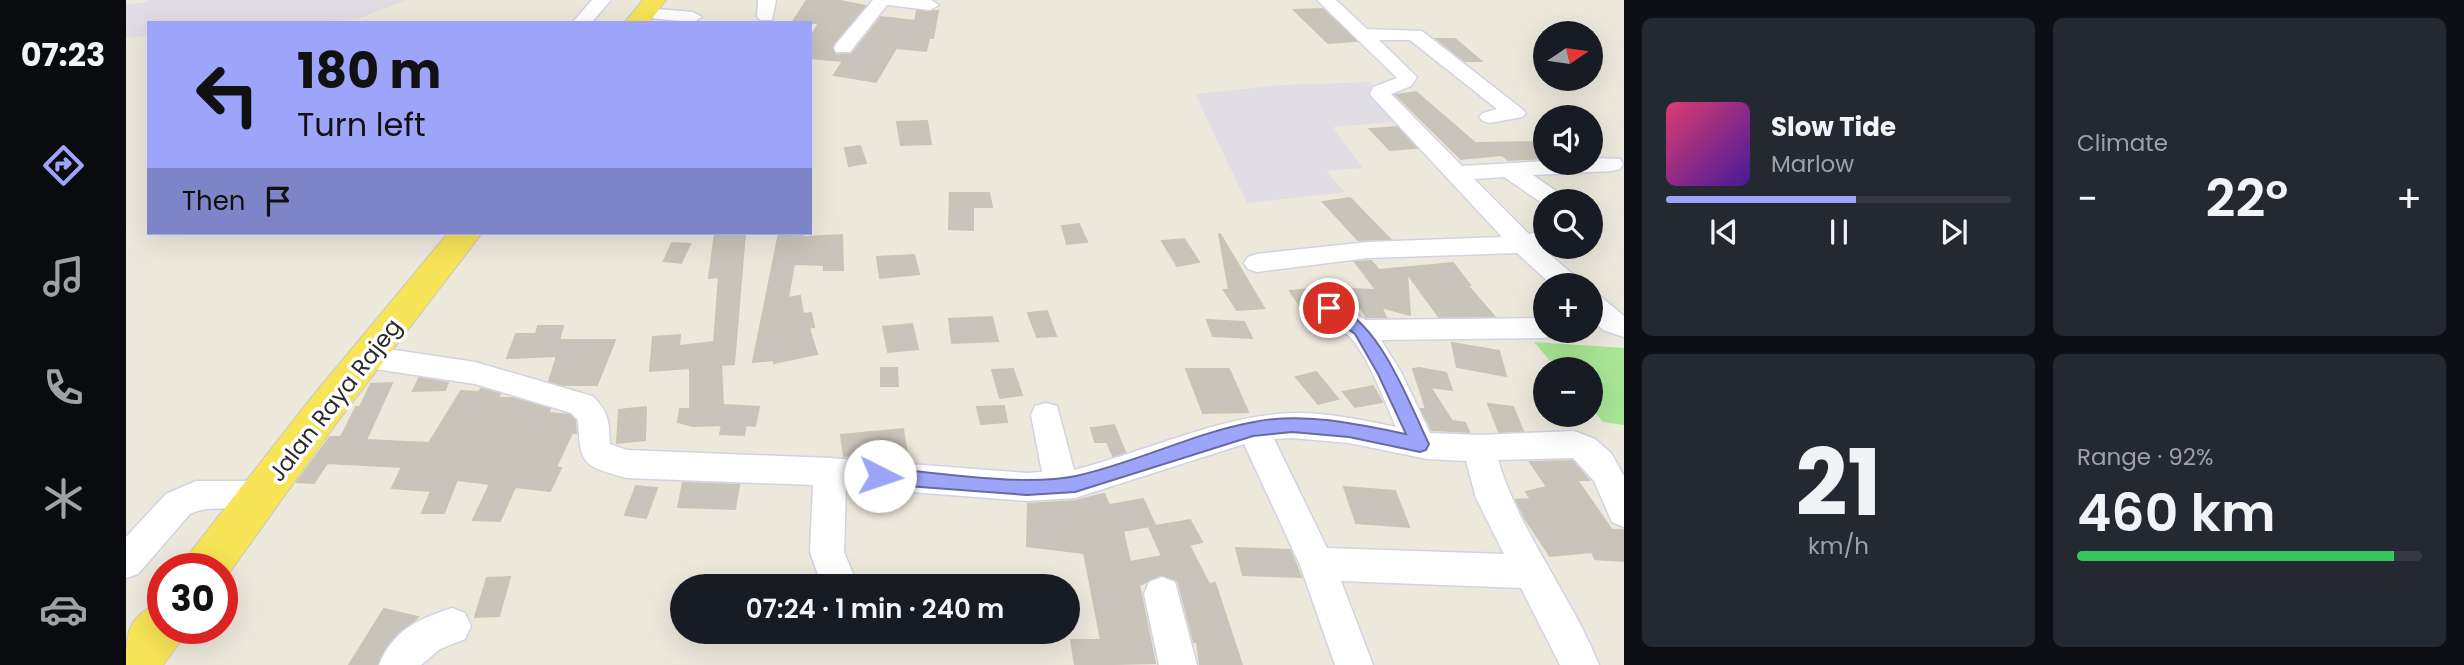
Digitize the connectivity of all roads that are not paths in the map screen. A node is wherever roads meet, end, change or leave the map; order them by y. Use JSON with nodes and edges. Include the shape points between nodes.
{"nodes":[{"id":1,"x":602,"y":0,"type":"edge"},
{"id":2,"x":882,"y":0,"type":"edge"},
{"id":3,"x":888,"y":0,"type":"edge"},
{"id":4,"x":1326,"y":0,"type":"edge"},
{"id":5,"x":930,"y":5,"type":"dead end"},
{"id":6,"x":645,"y":12,"type":"edge"},
{"id":7,"x":693,"y":17,"type":"dead end"},
{"id":8,"x":583,"y":21,"type":"edge"},
{"id":9,"x":1364,"y":34,"type":"junction"},
{"id":10,"x":843,"y":48,"type":"dead end"},
{"id":11,"x":1490,"y":117,"type":"dead end"},
{"id":12,"x":1612,"y":164,"type":"dead end"},
{"id":13,"x":1509,"y":170,"type":"junction"},
{"id":14,"x":1454,"y":173,"type":"junction"},
{"id":15,"x":1537,"y":189,"type":"edge"},
{"id":16,"x":464,"y":235,"type":"edge"},
{"id":17,"x":1533,"y":240,"type":"edge"},
{"id":18,"x":1533,"y":241,"type":"edge"},
{"id":19,"x":1548,"y":259,"type":"edge"},
{"id":20,"x":1257,"y":263,"type":"dead end"},
{"id":21,"x":1559,"y":273,"type":"edge"},
{"id":22,"x":1329,"y":308,"type":"dead end"},
{"id":23,"x":1533,"y":328,"type":"edge"},
{"id":24,"x":1360,"y":330,"type":"junction"},
{"id":25,"x":368,"y":357,"type":"junction"},
{"id":26,"x":1046,"y":415,"type":"dead end"},
{"id":27,"x":1253,"y":429,"type":"junction"},
{"id":28,"x":1420,"y":444,"type":"junction"},
{"id":29,"x":1479,"y":448,"type":"junction"},
{"id":30,"x":830,"y":472,"type":"junction"},
{"id":31,"x":1061,"y":485,"type":"junction"},
{"id":32,"x":260,"y":495,"type":"junction"},
{"id":33,"x":1624,"y":512,"type":"edge"},
{"id":34,"x":217,"y":553,"type":"edge"},
{"id":35,"x":126,"y":562,"type":"edge"},
{"id":36,"x":1317,"y":564,"type":"junction"},
{"id":37,"x":1534,"y":572,"type":"junction"},
{"id":38,"x":835,"y":574,"type":"edge"},
{"id":39,"x":1162,"y":594,"type":"dead end"},
{"id":40,"x":452,"y":626,"type":"dead end"},
{"id":41,"x":148,"y":644,"type":"edge"},
{"id":42,"x":132,"y":665,"type":"edge"},
{"id":43,"x":398,"y":665,"type":"edge"},
{"id":44,"x":1178,"y":665,"type":"edge"},
{"id":45,"x":1354,"y":665,"type":"edge"},
{"id":46,"x":1580,"y":665,"type":"edge"}],
"edges":[{"from":1,"to":8,"type":"street"},
{"from":2,"to":10,"type":"street"},
{"from":3,"to":5,"type":"street"},
{"from":4,"to":9,"type":"street"},
{"from":6,"to":7,"type":"street"},
{"from":9,"to":11,"type":"street","via":[[1415,35],[1515,113]]},
{"from":9,"to":14,"type":"street","via":[[1407,77],[1380,94]]},
{"from":12,"to":13,"type":"street"},
{"from":13,"to":14,"type":"street"},
{"from":13,"to":15,"type":"street"},
{"from":14,"to":17,"type":"street"},
{"from":16,"to":25,"type":"main road","name":"Jalan Raya Rajeg"},
{"from":18,"to":20,"type":"street","via":[[1368,250]]},
{"from":19,"to":21,"type":"street"},
{"from":22,"to":24,"type":"street"},
{"from":23,"to":24,"type":"street"},
{"from":24,"to":28,"type":"street"},
{"from":25,"to":30,"type":"street","via":[[475,373],[581,404],[593,415],[596,450],[604,458],[627,464]]},
{"from":25,"to":32,"type":"main road","name":"Jalan Raya Rajeg"},
{"from":26,"to":31,"type":"street"},
{"from":27,"to":28,"type":"street","via":[[1292,425],[1349,430]]},
{"from":27,"to":31,"type":"street"},
{"from":27,"to":36,"type":"street"},
{"from":28,"to":29,"type":"street"},
{"from":29,"to":33,"type":"street","via":[[1574,443],[1586,448],[1598,457]]},
{"from":29,"to":37,"type":"street","via":[[1493,498]]},
{"from":30,"to":31,"type":"street","via":[[1027,487]]},
{"from":30,"to":38,"type":"street","via":[[827,552]]},
{"from":32,"to":34,"type":"main road","name":"Jalan Raya Rajeg"},
{"from":32,"to":35,"type":"street","via":[[187,498]]},
{"from":36,"to":37,"type":"street"},
{"from":36,"to":45,"type":"street"},
{"from":37,"to":46,"type":"street"},
{"from":39,"to":44,"type":"street"},
{"from":40,"to":43,"type":"street","via":[[425,635],[410,646]]},
{"from":41,"to":42,"type":"main road"}]}
